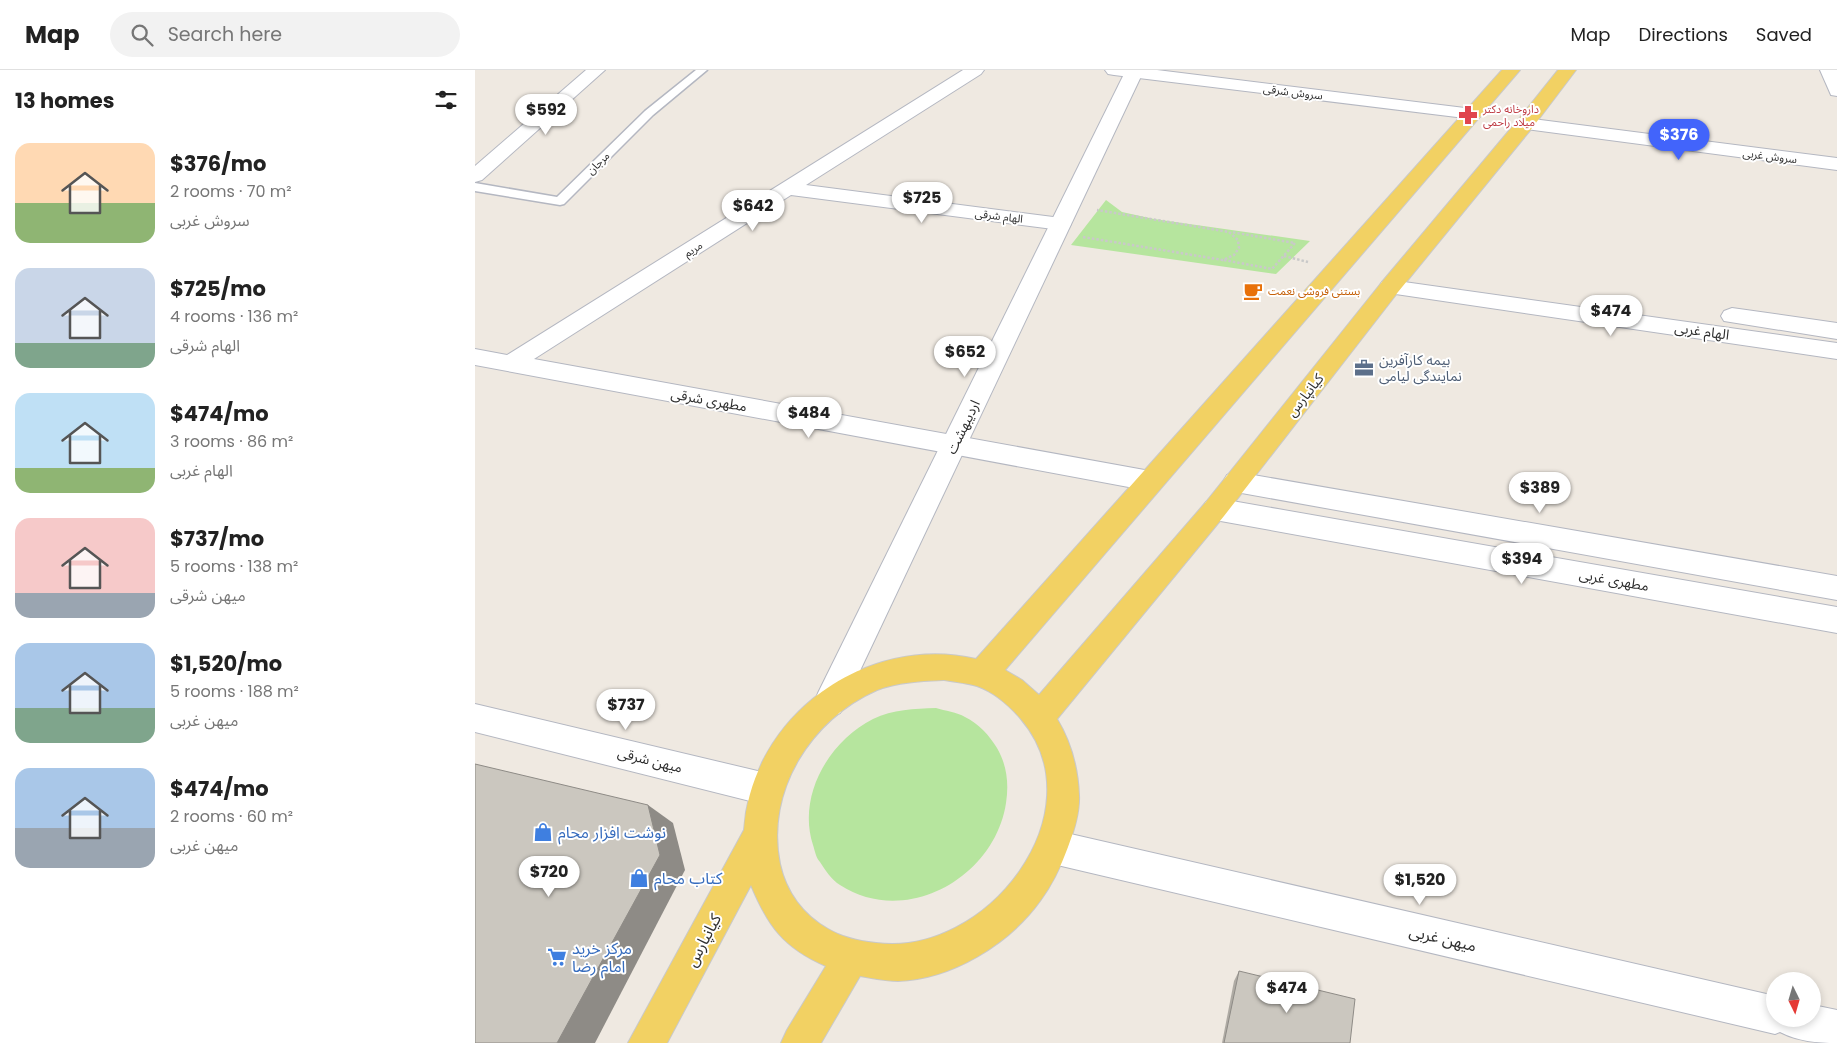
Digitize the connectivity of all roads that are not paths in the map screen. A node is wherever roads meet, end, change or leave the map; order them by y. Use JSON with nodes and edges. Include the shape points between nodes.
{"nodes":[{"id":1,"x":596,"y":70,"type":"edge"},
{"id":2,"x":703,"y":70,"type":"edge"},
{"id":3,"x":975,"y":70,"type":"edge"},
{"id":4,"x":1511,"y":70,"type":"edge"},
{"id":5,"x":1567,"y":70,"type":"edge"},
{"id":6,"x":1829,"y":70,"type":"edge"},
{"id":7,"x":1128,"y":71,"type":"edge"},
{"id":8,"x":1837,"y":91,"type":"edge"},
{"id":9,"x":1473,"y":114,"type":"junction"},
{"id":10,"x":1529,"y":118,"type":"junction"},
{"id":11,"x":1837,"y":151,"type":"edge"},
{"id":12,"x":1837,"y":164,"type":"edge"},
{"id":13,"x":475,"y":176,"type":"edge"},
{"id":14,"x":475,"y":187,"type":"edge"},
{"id":15,"x":787,"y":189,"type":"junction"},
{"id":16,"x":1066,"y":214,"type":"junction"},
{"id":17,"x":1397,"y":278,"type":"junction"},
{"id":18,"x":1837,"y":331,"type":"edge"},
{"id":19,"x":1837,"y":351,"type":"edge"},
{"id":20,"x":475,"y":357,"type":"edge"},
{"id":21,"x":511,"y":363,"type":"junction"},
{"id":22,"x":955,"y":445,"type":"junction"},
{"id":23,"x":1150,"y":481,"type":"junction"},
{"id":24,"x":1236,"y":482,"type":"junction"},
{"id":25,"x":1215,"y":509,"type":"junction"},
{"id":26,"x":1837,"y":588,"type":"edge"},
{"id":27,"x":1837,"y":620,"type":"edge"},
{"id":28,"x":982,"y":674,"type":"junction"},
{"id":29,"x":829,"y":703,"type":"junction"},
{"id":30,"x":1040,"y":717,"type":"junction"},
{"id":31,"x":475,"y":718,"type":"edge"},
{"id":32,"x":766,"y":789,"type":"junction"},
{"id":33,"x":758,"y":837,"type":"junction"},
{"id":34,"x":1053,"y":847,"type":"junction"},
{"id":35,"x":851,"y":958,"type":"junction"},
{"id":36,"x":1766,"y":1013,"type":"edge"},
{"id":37,"x":1821,"y":1025,"type":"edge"},
{"id":38,"x":1837,"y":1029,"type":"edge"},
{"id":39,"x":647,"y":1043,"type":"edge"},
{"id":40,"x":800,"y":1043,"type":"edge"}],
"edges":[{"from":1,"to":13,"type":"street"},
{"from":2,"to":14,"type":"lane","name":"مرجان","via":[[649,113],[560,201]]},
{"from":3,"to":15,"type":"street","name":"مریم"},
{"from":4,"to":9,"type":"main road"},
{"from":5,"to":10,"type":"main road","name":"کیانپارس"},
{"from":6,"to":8,"type":"street"},
{"from":7,"to":9,"type":"street","name":"سروش شرقی"},
{"from":7,"to":16,"type":"street","name":"اردیبهشت"},
{"from":9,"to":23,"type":"main road"},
{"from":10,"to":11,"type":"street","name":"سروش غربی"},
{"from":10,"to":12,"type":"street","name":"سروش غربی"},
{"from":10,"to":17,"type":"main road","name":"کیانپارس"},
{"from":15,"to":16,"type":"street","name":"الهام شرقی"},
{"from":15,"to":21,"type":"street","name":"مریم"},
{"from":16,"to":22,"type":"street","name":"اردیبهشت"},
{"from":17,"to":18,"type":"street","name":"الهام غربی"},
{"from":17,"to":19,"type":"street","name":"الهام غربی"},
{"from":17,"to":24,"type":"main road","name":"کیانپارس"},
{"from":20,"to":21,"type":"street","name":"مطهری شرقی"},
{"from":21,"to":22,"type":"street","name":"مطهری شرقی"},
{"from":22,"to":23,"type":"street","name":"مطهری شرقی"},
{"from":22,"to":29,"type":"street","name":"اردیبهشت"},
{"from":23,"to":28,"type":"main road"},
{"from":24,"to":25,"type":"main road","name":"کیانپارس"},
{"from":24,"to":26,"type":"street"},
{"from":25,"to":27,"type":"street","name":"مطهری غربی"},
{"from":25,"to":30,"type":"main road","name":"کیانپارس"},
{"from":28,"to":29,"type":"main road","via":[[945,666],[905,669],[865,681]]},
{"from":28,"to":30,"type":"main road","via":[[1014,691]]},
{"from":29,"to":32,"type":"main road","via":[[797,732],[774,769]]},
{"from":30,"to":34,"type":"main road","via":[[1055,745],[1063,777],[1062,811]]},
{"from":31,"to":32,"type":"street","name":"میهن شرقی"},
{"from":32,"to":33,"type":"main road"},
{"from":33,"to":35,"type":"main road","via":[[764,878],[782,913],[812,941]]},
{"from":33,"to":39,"type":"main road","name":"کیانپارس"},
{"from":34,"to":35,"type":"main road","via":[[1029,889],[994,925],[949,951],[899,963]]},
{"from":34,"to":36,"type":"street","name":"میهن غربی"},
{"from":35,"to":40,"type":"main road"},
{"from":37,"to":38,"type":"street"}]}
